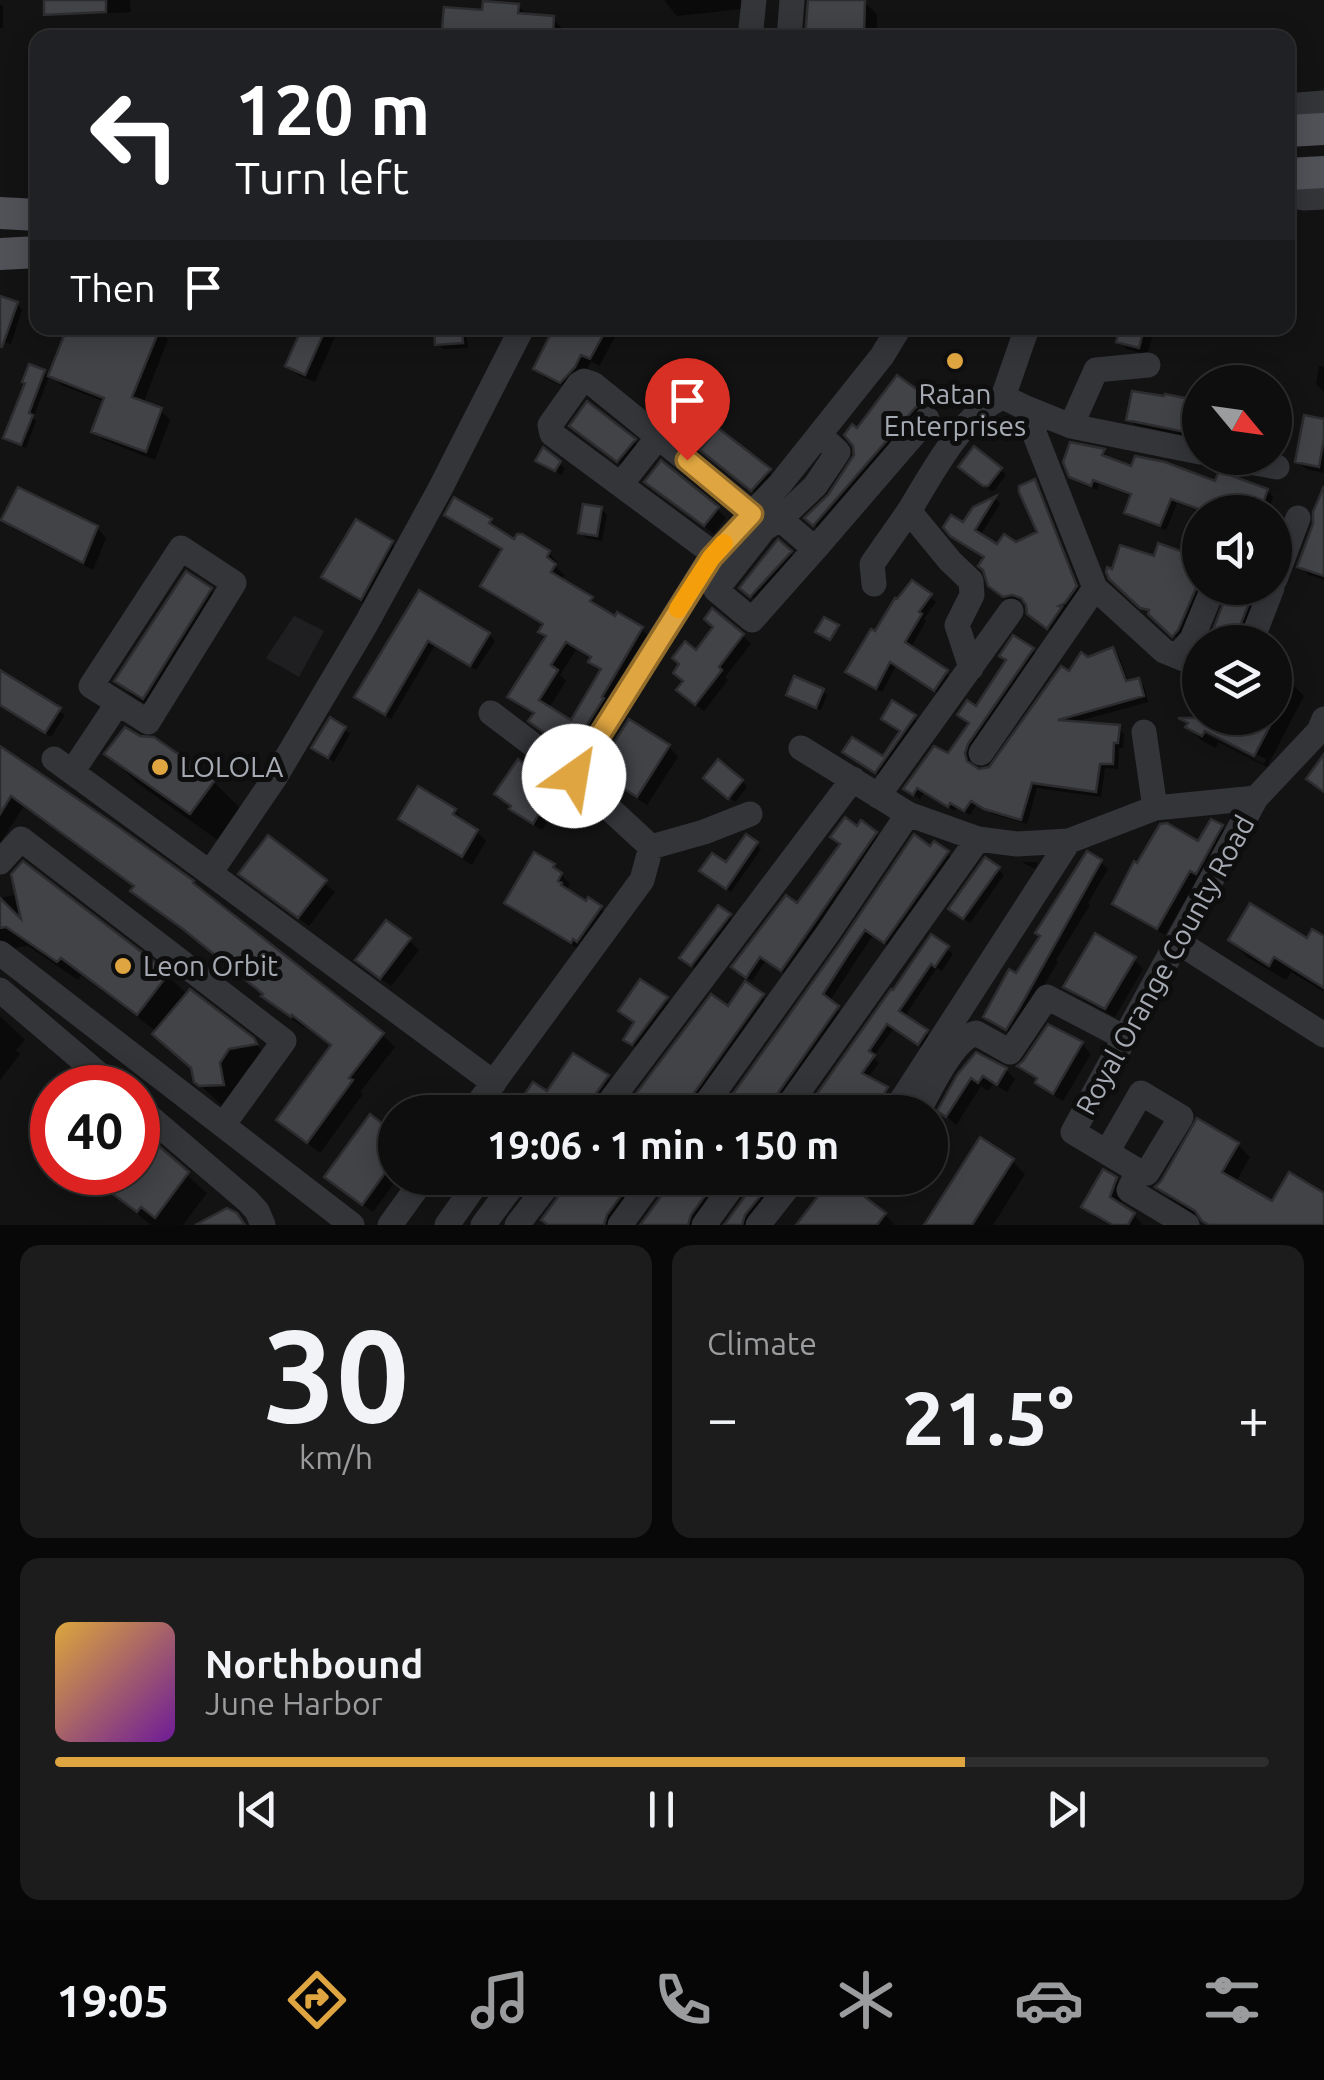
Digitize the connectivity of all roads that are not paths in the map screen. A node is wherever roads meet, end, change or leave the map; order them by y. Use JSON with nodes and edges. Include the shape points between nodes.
{"nodes":[{"id":1,"x":754,"y":0,"type":"edge"},
{"id":2,"x":792,"y":0,"type":"edge"},
{"id":3,"x":751,"y":30,"type":"edge"},
{"id":4,"x":790,"y":30,"type":"edge"},
{"id":5,"x":1324,"y":103,"type":"edge"},
{"id":6,"x":1295,"y":105,"type":"edge"},
{"id":7,"x":1324,"y":129,"type":"edge"},
{"id":8,"x":1295,"y":131,"type":"edge"},
{"id":9,"x":1324,"y":172,"type":"edge"},
{"id":10,"x":1295,"y":174,"type":"edge"},
{"id":11,"x":1295,"y":196,"type":"edge"},
{"id":12,"x":1324,"y":197,"type":"edge"},
{"id":13,"x":0,"y":213,"type":"edge"},
{"id":14,"x":30,"y":214,"type":"edge"},
{"id":15,"x":30,"y":252,"type":"edge"},
{"id":16,"x":0,"y":254,"type":"edge"},
{"id":17,"x":518,"y":335,"type":"edge"},
{"id":18,"x":895,"y":335,"type":"edge"},
{"id":19,"x":1026,"y":335,"type":"edge"},
{"id":20,"x":1148,"y":365,"type":"dead end"},
{"id":21,"x":1014,"y":402,"type":"junction"},
{"id":22,"x":927,"y":419,"type":"dead end"},
{"id":23,"x":1072,"y":426,"type":"junction"},
{"id":24,"x":820,"y":435,"type":"junction"},
{"id":25,"x":659,"y":436,"type":"junction"},
{"id":26,"x":1182,"y":448,"type":"edge"},
{"id":27,"x":621,"y":484,"type":"junction"},
{"id":28,"x":909,"y":511,"type":"junction"},
{"id":29,"x":752,"y":514,"type":"junction"},
{"id":30,"x":780,"y":518,"type":"junction"},
{"id":31,"x":1298,"y":518,"type":"dead end"},
{"id":32,"x":1292,"y":534,"type":"edge"},
{"id":33,"x":814,"y":549,"type":"junction"},
{"id":34,"x":714,"y":554,"type":"junction"},
{"id":35,"x":874,"y":584,"type":"dead end"},
{"id":36,"x":1096,"y":588,"type":"junction"},
{"id":37,"x":1011,"y":612,"type":"dead end"},
{"id":38,"x":1182,"y":655,"type":"edge"},
{"id":39,"x":971,"y":668,"type":"junction"},
{"id":40,"x":118,"y":703,"type":"junction"},
{"id":41,"x":491,"y":713,"type":"dead end"},
{"id":42,"x":1324,"y":719,"type":"edge"},
{"id":43,"x":1144,"y":732,"type":"dead end"},
{"id":44,"x":800,"y":748,"type":"dead end"},
{"id":45,"x":981,"y":754,"type":"dead end"},
{"id":46,"x":574,"y":776,"type":"junction"},
{"id":47,"x":853,"y":778,"type":"junction"},
{"id":48,"x":878,"y":796,"type":"junction"},
{"id":49,"x":1256,"y":798,"type":"junction"},
{"id":50,"x":1155,"y":808,"type":"junction"},
{"id":51,"x":750,"y":814,"type":"dead end"},
{"id":52,"x":908,"y":814,"type":"junction"},
{"id":53,"x":978,"y":840,"type":"junction"},
{"id":54,"x":1069,"y":841,"type":"junction"},
{"id":55,"x":651,"y":847,"type":"junction"},
{"id":56,"x":0,"y":862,"type":"edge"},
{"id":57,"x":210,"y":872,"type":"junction"},
{"id":58,"x":1178,"y":942,"type":"junction"},
{"id":59,"x":0,"y":953,"type":"edge"},
{"id":60,"x":0,"y":990,"type":"edge"},
{"id":61,"x":1324,"y":1035,"type":"edge"},
{"id":62,"x":1125,"y":1038,"type":"junction"},
{"id":63,"x":88,"y":1065,"type":"edge"},
{"id":64,"x":494,"y":1084,"type":"junction"},
{"id":65,"x":485,"y":1095,"type":"edge"},
{"id":66,"x":615,"y":1095,"type":"edge"},
{"id":67,"x":712,"y":1095,"type":"edge"},
{"id":68,"x":796,"y":1095,"type":"edge"},
{"id":69,"x":916,"y":1095,"type":"edge"},
{"id":70,"x":919,"y":1095,"type":"edge"},
{"id":71,"x":223,"y":1124,"type":"junction"},
{"id":72,"x":160,"y":1126,"type":"edge"},
{"id":73,"x":1107,"y":1152,"type":"junction"},
{"id":74,"x":1138,"y":1171,"type":"junction"},
{"id":75,"x":412,"y":1195,"type":"edge"},
{"id":76,"x":468,"y":1195,"type":"edge"},
{"id":77,"x":506,"y":1195,"type":"edge"},
{"id":78,"x":540,"y":1195,"type":"edge"},
{"id":79,"x":642,"y":1195,"type":"edge"},
{"id":80,"x":726,"y":1195,"type":"edge"},
{"id":81,"x":782,"y":1195,"type":"edge"},
{"id":82,"x":1143,"y":1214,"type":"edge"},
{"id":83,"x":263,"y":1225,"type":"edge"},
{"id":84,"x":352,"y":1225,"type":"edge"},
{"id":85,"x":390,"y":1225,"type":"edge"},
{"id":86,"x":447,"y":1225,"type":"edge"},
{"id":87,"x":484,"y":1225,"type":"edge"},
{"id":88,"x":517,"y":1225,"type":"edge"},
{"id":89,"x":620,"y":1225,"type":"edge"},
{"id":90,"x":704,"y":1225,"type":"edge"},
{"id":91,"x":758,"y":1225,"type":"edge"},
{"id":92,"x":1187,"y":1225,"type":"edge"}],
"edges":[{"from":1,"to":3,"type":"street"},
{"from":2,"to":4,"type":"street"},
{"from":5,"to":6,"type":"street"},
{"from":7,"to":8,"type":"main road"},
{"from":9,"to":10,"type":"main road"},
{"from":11,"to":12,"type":"street"},
{"from":13,"to":14,"type":"main road"},
{"from":15,"to":16,"type":"main road"},
{"from":17,"to":57,"type":"street","via":[[366,624]]},
{"from":18,"to":24,"type":"street"},
{"from":19,"to":21,"type":"street"},
{"from":20,"to":23,"type":"street","via":[[1096,370]]},
{"from":21,"to":23,"type":"street"},
{"from":21,"to":28,"type":"street","via":[[992,401],[955,438]]},
{"from":21,"to":36,"type":"street"},
{"from":22,"to":33,"type":"street"},
{"from":23,"to":26,"type":"street"},
{"from":24,"to":29,"type":"street"},
{"from":24,"to":30,"type":"street","via":[[838,452],[816,486]]},
{"from":25,"to":27,"type":"street"},
{"from":25,"to":27,"type":"street","via":[[593,384],[580,384],[550,430]]},
{"from":25,"to":29,"type":"street"},
{"from":27,"to":34,"type":"street"},
{"from":28,"to":35,"type":"street","via":[[872,564]]},
{"from":28,"to":39,"type":"street","via":[[971,582],[957,625]]},
{"from":29,"to":34,"type":"street"},
{"from":30,"to":33,"type":"street"},
{"from":30,"to":33,"type":"street","via":[[716,590],[752,620]]},
{"from":31,"to":32,"type":"street"},
{"from":34,"to":46,"type":"street"},
{"from":36,"to":38,"type":"street","via":[[1164,651]]},
{"from":36,"to":45,"type":"street"},
{"from":37,"to":39,"type":"street"},
{"from":39,"to":48,"type":"street"},
{"from":40,"to":40,"type":"street","via":[[148,722],[234,583],[180,548],[91,686]]},
{"from":40,"to":57,"type":"street","via":[[63,766]]},
{"from":41,"to":46,"type":"street"},
{"from":42,"to":49,"type":"street","name":"Royal Orange County Road"},
{"from":43,"to":50,"type":"street"},
{"from":44,"to":47,"type":"street"},
{"from":46,"to":55,"type":"street"},
{"from":47,"to":48,"type":"street"},
{"from":47,"to":66,"type":"street"},
{"from":48,"to":52,"type":"street"},
{"from":49,"to":50,"type":"street"},
{"from":49,"to":58,"type":"street","name":"Royal Orange County Road"},
{"from":50,"to":54,"type":"street"},
{"from":51,"to":55,"type":"street"},
{"from":52,"to":53,"type":"street"},
{"from":52,"to":67,"type":"street"},
{"from":53,"to":54,"type":"street"},
{"from":53,"to":68,"type":"street"},
{"from":54,"to":69,"type":"street"},
{"from":55,"to":64,"type":"street","via":[[642,880]]},
{"from":56,"to":71,"type":"street","via":[[21,839],[284,1041]]},
{"from":57,"to":64,"type":"street"},
{"from":58,"to":61,"type":"street"},
{"from":58,"to":62,"type":"street","name":"Royal Orange County Road"},
{"from":59,"to":71,"type":"street"},
{"from":60,"to":63,"type":"street"},
{"from":62,"to":70,"type":"street","via":[[1047,997],[1010,1052],[970,1034]]},
{"from":62,"to":73,"type":"street","name":"Royal Orange County Road","via":[[1074,1132]]},
{"from":64,"to":65,"type":"street"},
{"from":71,"to":84,"type":"street"},
{"from":72,"to":83,"type":"street","via":[[248,1201]]},
{"from":73,"to":74,"type":"street"},
{"from":73,"to":74,"type":"street","via":[[1141,1092],[1180,1116],[1147,1174]]},
{"from":74,"to":82,"type":"street","via":[[1129,1190]]},
{"from":75,"to":85,"type":"street"},
{"from":76,"to":86,"type":"street"},
{"from":77,"to":87,"type":"street"},
{"from":78,"to":88,"type":"street"},
{"from":79,"to":89,"type":"street"},
{"from":80,"to":90,"type":"street"},
{"from":81,"to":91,"type":"street"},
{"from":82,"to":92,"type":"street"}]}
